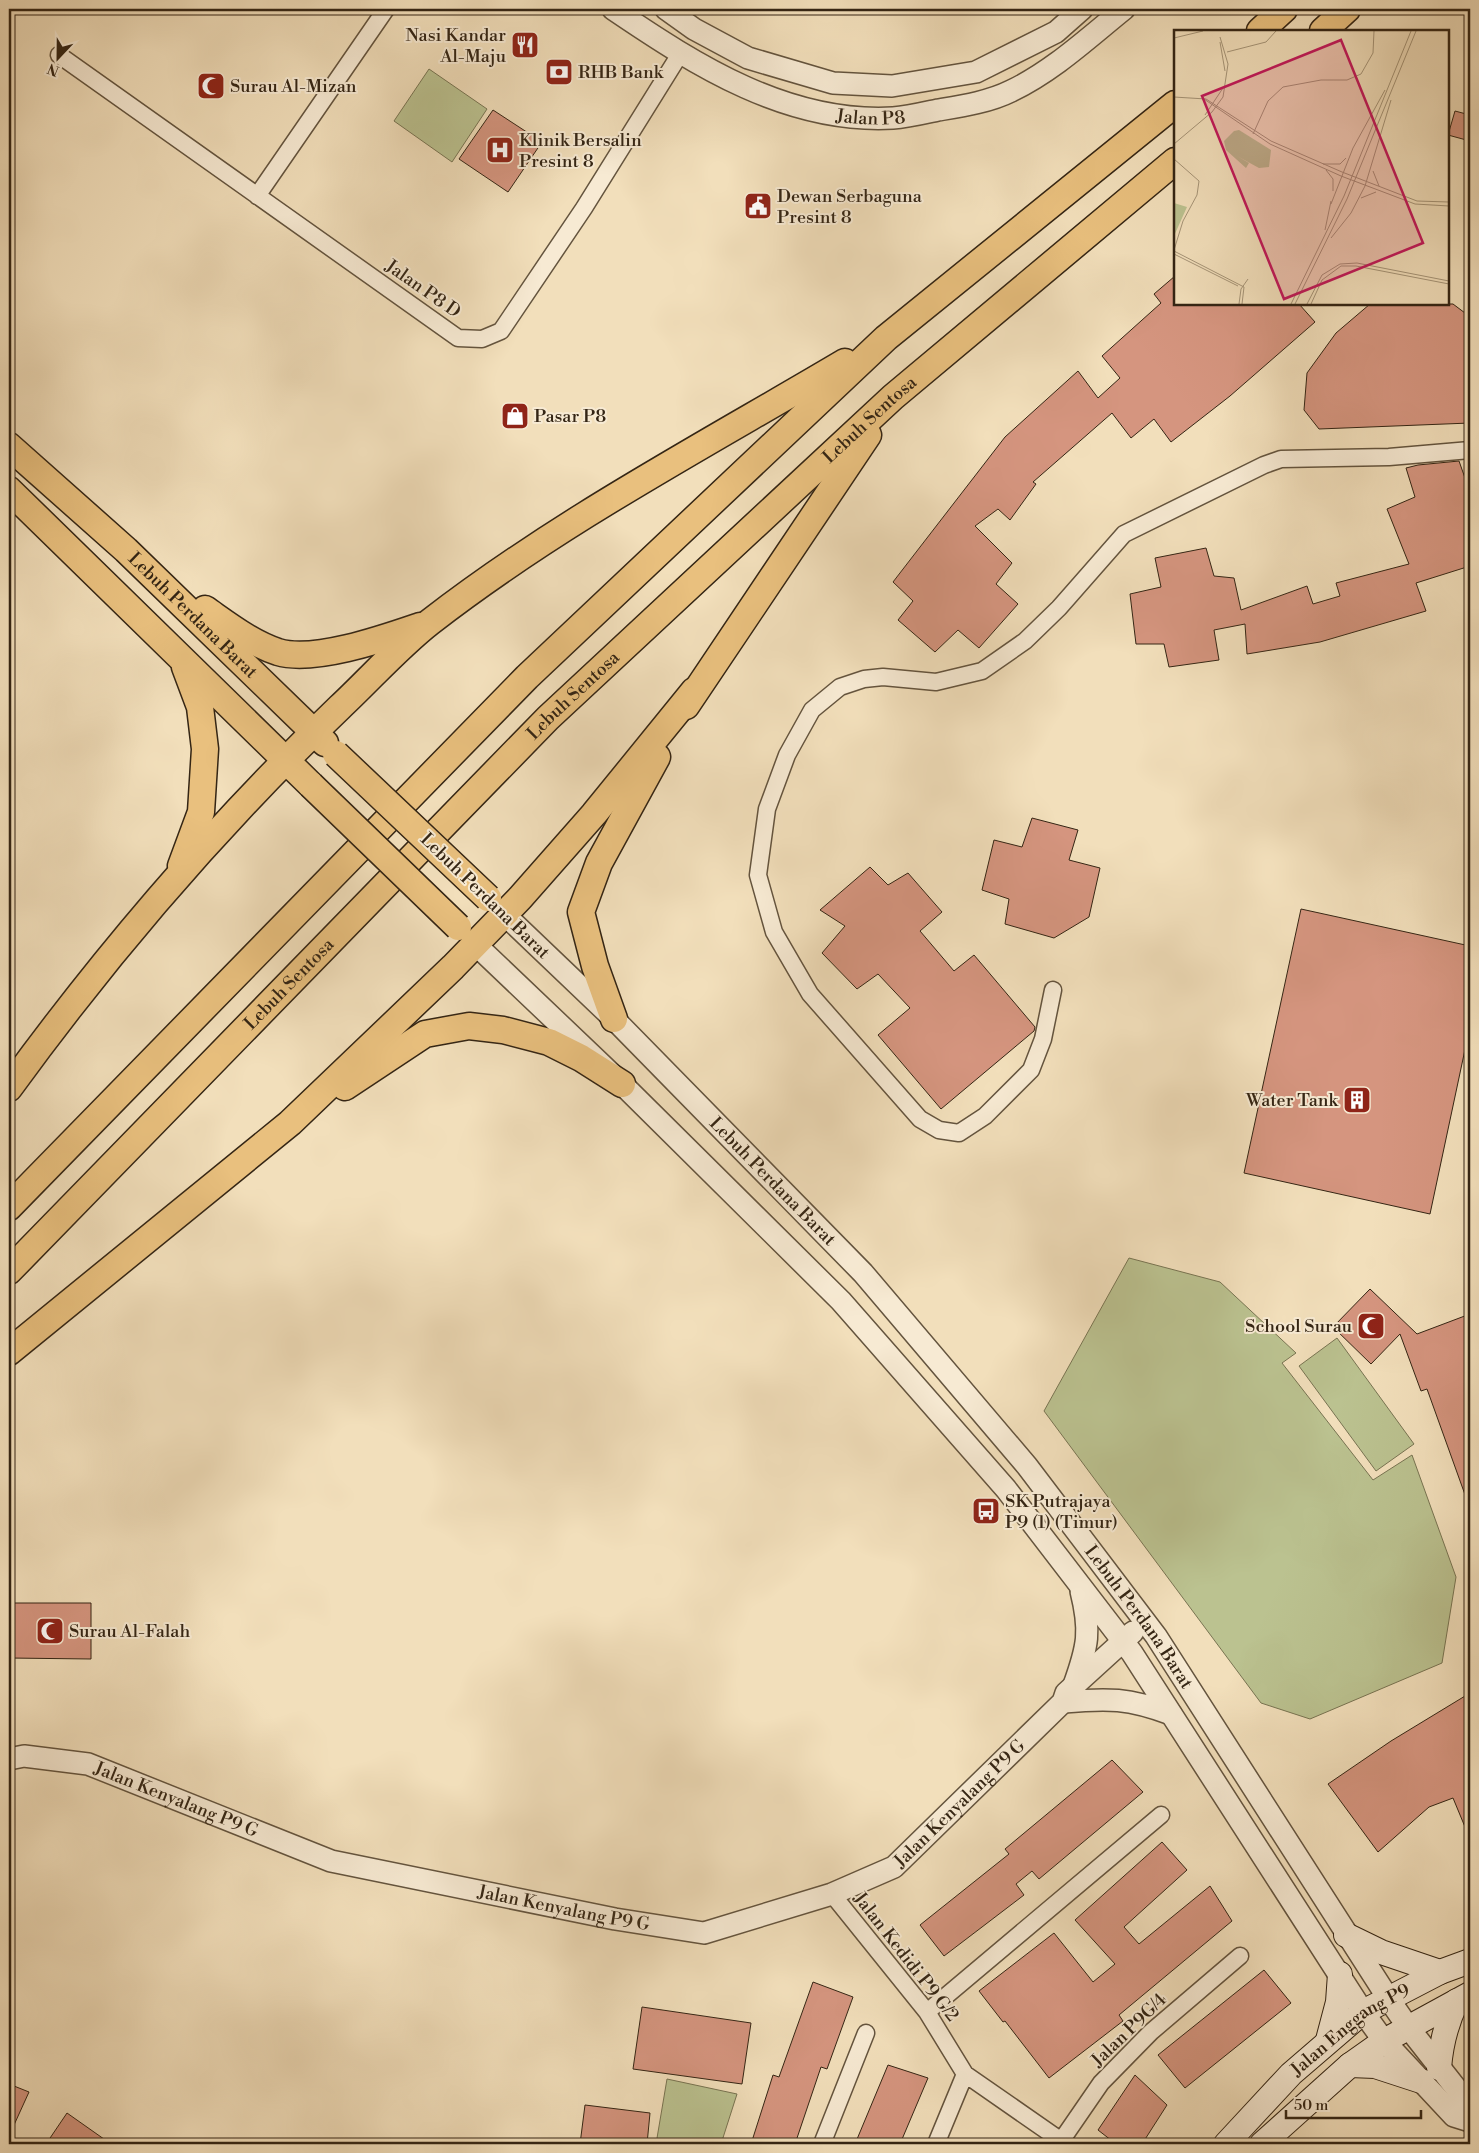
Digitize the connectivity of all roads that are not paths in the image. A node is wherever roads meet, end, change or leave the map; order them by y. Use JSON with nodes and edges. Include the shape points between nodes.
{"nodes":[{"id":1,"x":386,"y":9,"type":"edge"},
{"id":2,"x":613,"y":9,"type":"edge"},
{"id":3,"x":666,"y":9,"type":"edge"},
{"id":4,"x":1082,"y":9,"type":"edge"},
{"id":5,"x":1124,"y":9,"type":"edge"},
{"id":6,"x":1284,"y":9,"type":"edge"},
{"id":7,"x":1347,"y":9,"type":"edge"},
{"id":8,"x":1261,"y":30,"type":"edge"},
{"id":9,"x":1323,"y":30,"type":"edge"},
{"id":10,"x":680,"y":54,"type":"junction"},
{"id":11,"x":59,"y":55,"type":"dead end"},
{"id":12,"x":1174,"y":105,"type":"edge"},
{"id":13,"x":1174,"y":162,"type":"edge"},
{"id":14,"x":257,"y":196,"type":"junction"},
{"id":15,"x":886,"y":338,"type":"junction"},
{"id":16,"x":893,"y":397,"type":"junction"},
{"id":17,"x":9,"y":446,"type":"edge"},
{"id":18,"x":1470,"y":450,"type":"edge"},
{"id":19,"x":9,"y":490,"type":"edge"},
{"id":20,"x":126,"y":550,"type":"junction"},
{"id":21,"x":428,"y":623,"type":"junction"},
{"id":22,"x":183,"y":661,"type":"junction"},
{"id":23,"x":694,"y":691,"type":"junction"},
{"id":24,"x":314,"y":732,"type":"junction"},
{"id":25,"x":285,"y":760,"type":"junction"},
{"id":26,"x":177,"y":876,"type":"junction"},
{"id":27,"x":496,"y":906,"type":"junction"},
{"id":28,"x":467,"y":935,"type":"junction"},
{"id":29,"x":1052,"y":990,"type":"dead end"},
{"id":30,"x":614,"y":1019,"type":"junction"},
{"id":31,"x":622,"y":1084,"type":"junction"},
{"id":32,"x":9,"y":1088,"type":"edge"},
{"id":33,"x":290,"y":1123,"type":"junction"},
{"id":34,"x":9,"y":1207,"type":"edge"},
{"id":35,"x":9,"y":1271,"type":"edge"},
{"id":36,"x":9,"y":1352,"type":"edge"},
{"id":37,"x":1080,"y":1585,"type":"junction"},
{"id":38,"x":1150,"y":1628,"type":"junction"},
{"id":39,"x":1128,"y":1647,"type":"junction"},
{"id":40,"x":1070,"y":1696,"type":"junction"},
{"id":41,"x":1171,"y":1714,"type":"junction"},
{"id":42,"x":9,"y":1759,"type":"edge"},
{"id":43,"x":1161,"y":1815,"type":"dead end"},
{"id":44,"x":832,"y":1894,"type":"junction"},
{"id":45,"x":1346,"y":1935,"type":"junction"},
{"id":46,"x":1240,"y":1956,"type":"dead end"},
{"id":47,"x":1470,"y":1961,"type":"edge"},
{"id":48,"x":1440,"y":1972,"type":"junction"},
{"id":49,"x":1340,"y":1974,"type":"junction"},
{"id":50,"x":1464,"y":1997,"type":"edge"},
{"id":51,"x":1388,"y":1998,"type":"junction"},
{"id":52,"x":927,"y":2012,"type":"junction"},
{"id":53,"x":1363,"y":2012,"type":"junction"},
{"id":54,"x":1408,"y":2027,"type":"junction"},
{"id":55,"x":866,"y":2033,"type":"dead end"},
{"id":56,"x":1328,"y":2040,"type":"junction"},
{"id":57,"x":1384,"y":2041,"type":"junction"},
{"id":58,"x":1350,"y":2065,"type":"junction"},
{"id":59,"x":965,"y":2074,"type":"junction"},
{"id":60,"x":1430,"y":2075,"type":"junction"},
{"id":61,"x":1470,"y":2121,"type":"edge"},
{"id":62,"x":1060,"y":2142,"type":"edge"},
{"id":63,"x":822,"y":2144,"type":"edge"},
{"id":64,"x":936,"y":2144,"type":"edge"},
{"id":65,"x":1226,"y":2144,"type":"edge"},
{"id":66,"x":1262,"y":2144,"type":"edge"}],
"edges":[{"from":1,"to":14,"type":"street"},
{"from":2,"to":10,"type":"street","name":"Jalan P8"},
{"from":3,"to":4,"type":"street","name":"Jalan P8","via":[[694,29],[748,58],[833,83],[892,86],[976,72],[1056,32]]},
{"from":5,"to":10,"type":"street","name":"Jalan P8","via":[[1043,73],[1010,92],[970,104],[894,118],[838,115],[774,100]]},
{"from":6,"to":8,"type":"main road"},
{"from":7,"to":9,"type":"main road"},
{"from":10,"to":14,"type":"street","name":"Jalan P8 D","via":[[584,208],[501,331],[482,339],[458,338]]},
{"from":11,"to":14,"type":"street","name":"Jalan P8 D"},
{"from":12,"to":15,"type":"main road"},
{"from":13,"to":16,"type":"main road","name":"Lebuh Sentosa"},
{"from":15,"to":21,"type":"main road","via":[[547,538]]},
{"from":15,"to":34,"type":"main road","via":[[527,677]]},
{"from":16,"to":23,"type":"main road"},
{"from":16,"to":35,"type":"main road","name":"Lebuh Sentosa","via":[[548,718]]},
{"from":17,"to":20,"type":"main road","name":"Lebuh Perdana Barat"},
{"from":18,"to":29,"type":"street","via":[[1389,457],[1280,459],[1264,465],[1124,534],[1026,642],[982,671],[936,682],[883,677],[864,679],[840,687],[812,710],[787,755],[767,809],[758,875],[774,932],[810,994],[920,1119],[939,1130],[959,1133],[984,1116],[1031,1070],[1043,1039]]},
{"from":19,"to":22,"type":"main road","name":"Lebuh Perdana Barat"},
{"from":20,"to":21,"type":"main road","via":[[238,633],[279,652],[315,654],[372,643]]},
{"from":20,"to":24,"type":"main road","name":"Lebuh Perdana Barat"},
{"from":21,"to":24,"type":"main road"},
{"from":22,"to":25,"type":"main road","name":"Lebuh Perdana Barat"},
{"from":22,"to":26,"type":"main road","via":[[200,707],[205,750],[201,812]]},
{"from":23,"to":27,"type":"main road","via":[[594,814]]},
{"from":23,"to":30,"type":"main road","via":[[603,856],[581,912],[595,966]]},
{"from":24,"to":25,"type":"main road"},
{"from":24,"to":27,"type":"main road","name":"Lebuh Perdana Barat","bridge":true},
{"from":25,"to":26,"type":"main road"},
{"from":25,"to":28,"type":"main road","name":"Lebuh Perdana Barat","bridge":true},
{"from":26,"to":32,"type":"main road","via":[[43,1041]]},
{"from":27,"to":28,"type":"main road"},
{"from":27,"to":30,"type":"street","name":"Lebuh Perdana Barat"},
{"from":28,"to":31,"type":"street","name":"Lebuh Perdana Barat"},
{"from":28,"to":33,"type":"main road"},
{"from":30,"to":38,"type":"street","name":"Lebuh Perdana Barat","via":[[863,1273],[1027,1466]]},
{"from":31,"to":33,"type":"main road","via":[[549,1042],[504,1030],[470,1026],[425,1034]]},
{"from":31,"to":37,"type":"street","name":"Lebuh Perdana Barat","via":[[841,1301],[1006,1490]]},
{"from":33,"to":36,"type":"main road"},
{"from":37,"to":39,"type":"street","name":"Lebuh Perdana Barat"},
{"from":37,"to":40,"type":"street","via":[[1088,1631]]},
{"from":38,"to":39,"type":"street","name":"Jalan Kenyalang P9 G"},
{"from":38,"to":45,"type":"street","name":"Lebuh Perdana Barat"},
{"from":39,"to":40,"type":"street","name":"Jalan Kenyalang P9 G"},
{"from":39,"to":41,"type":"street","name":"Lebuh Perdana Barat"},
{"from":40,"to":41,"type":"street","via":[[1120,1699]]},
{"from":40,"to":44,"type":"street","name":"Jalan Kenyalang P9 G","via":[[894,1867]]},
{"from":41,"to":49,"type":"street","name":"Lebuh Perdana Barat"},
{"from":42,"to":44,"type":"street","name":"Jalan Kenyalang P9 G","via":[[24,1756],[88,1764],[331,1861],[615,1919],[704,1933]]},
{"from":43,"to":52,"type":"street"},
{"from":44,"to":52,"type":"street","name":"Jalan Kedidi P9 G/2"},
{"from":45,"to":48,"type":"main road","via":[[1381,1952]]},
{"from":45,"to":51,"type":"street","name":"Lebuh Perdana Barat"},
{"from":46,"to":62,"type":"street","name":"Jalan P9G/4","via":[[1101,2083]]},
{"from":47,"to":48,"type":"main road","name":"Jalan Enggang P9"},
{"from":48,"to":51,"type":"main road","name":"Jalan Enggang P9"},
{"from":49,"to":53,"type":"street","name":"Lebuh Perdana Barat"},
{"from":49,"to":56,"type":"main road","via":[[1338,2002]]},
{"from":50,"to":54,"type":"main road","name":"Jalan Enggang P9"},
{"from":50,"to":60,"type":"main road","via":[[1449,2018]]},
{"from":51,"to":53,"type":"main road","name":"Jalan Enggang P9"},
{"from":51,"to":54,"type":"street","name":"Lebuh Perdana Barat"},
{"from":52,"to":59,"type":"street","name":"Jalan Kedidi P9 G/2"},
{"from":53,"to":56,"type":"main road","name":"Jalan Enggang P9"},
{"from":53,"to":57,"type":"street","name":"Lebuh Perdana Barat"},
{"from":54,"to":57,"type":"main road","name":"Jalan Enggang P9"},
{"from":54,"to":60,"type":"street","name":"Lebuh Perdana Barat"},
{"from":55,"to":63,"type":"street"},
{"from":56,"to":65,"type":"main road","name":"Jalan Enggang P9","via":[[1291,2074]]},
{"from":57,"to":58,"type":"main road","name":"Jalan Enggang P9"},
{"from":57,"to":60,"type":"street","name":"Lebuh Perdana Barat"},
{"from":58,"to":60,"type":"main road"},
{"from":58,"to":66,"type":"main road","name":"Jalan Enggang P9"},
{"from":59,"to":62,"type":"street","name":"Jalan Kedidi P9 G/2"},
{"from":59,"to":64,"type":"street"},
{"from":60,"to":61,"type":"street","via":[[1454,2116]]}]}
